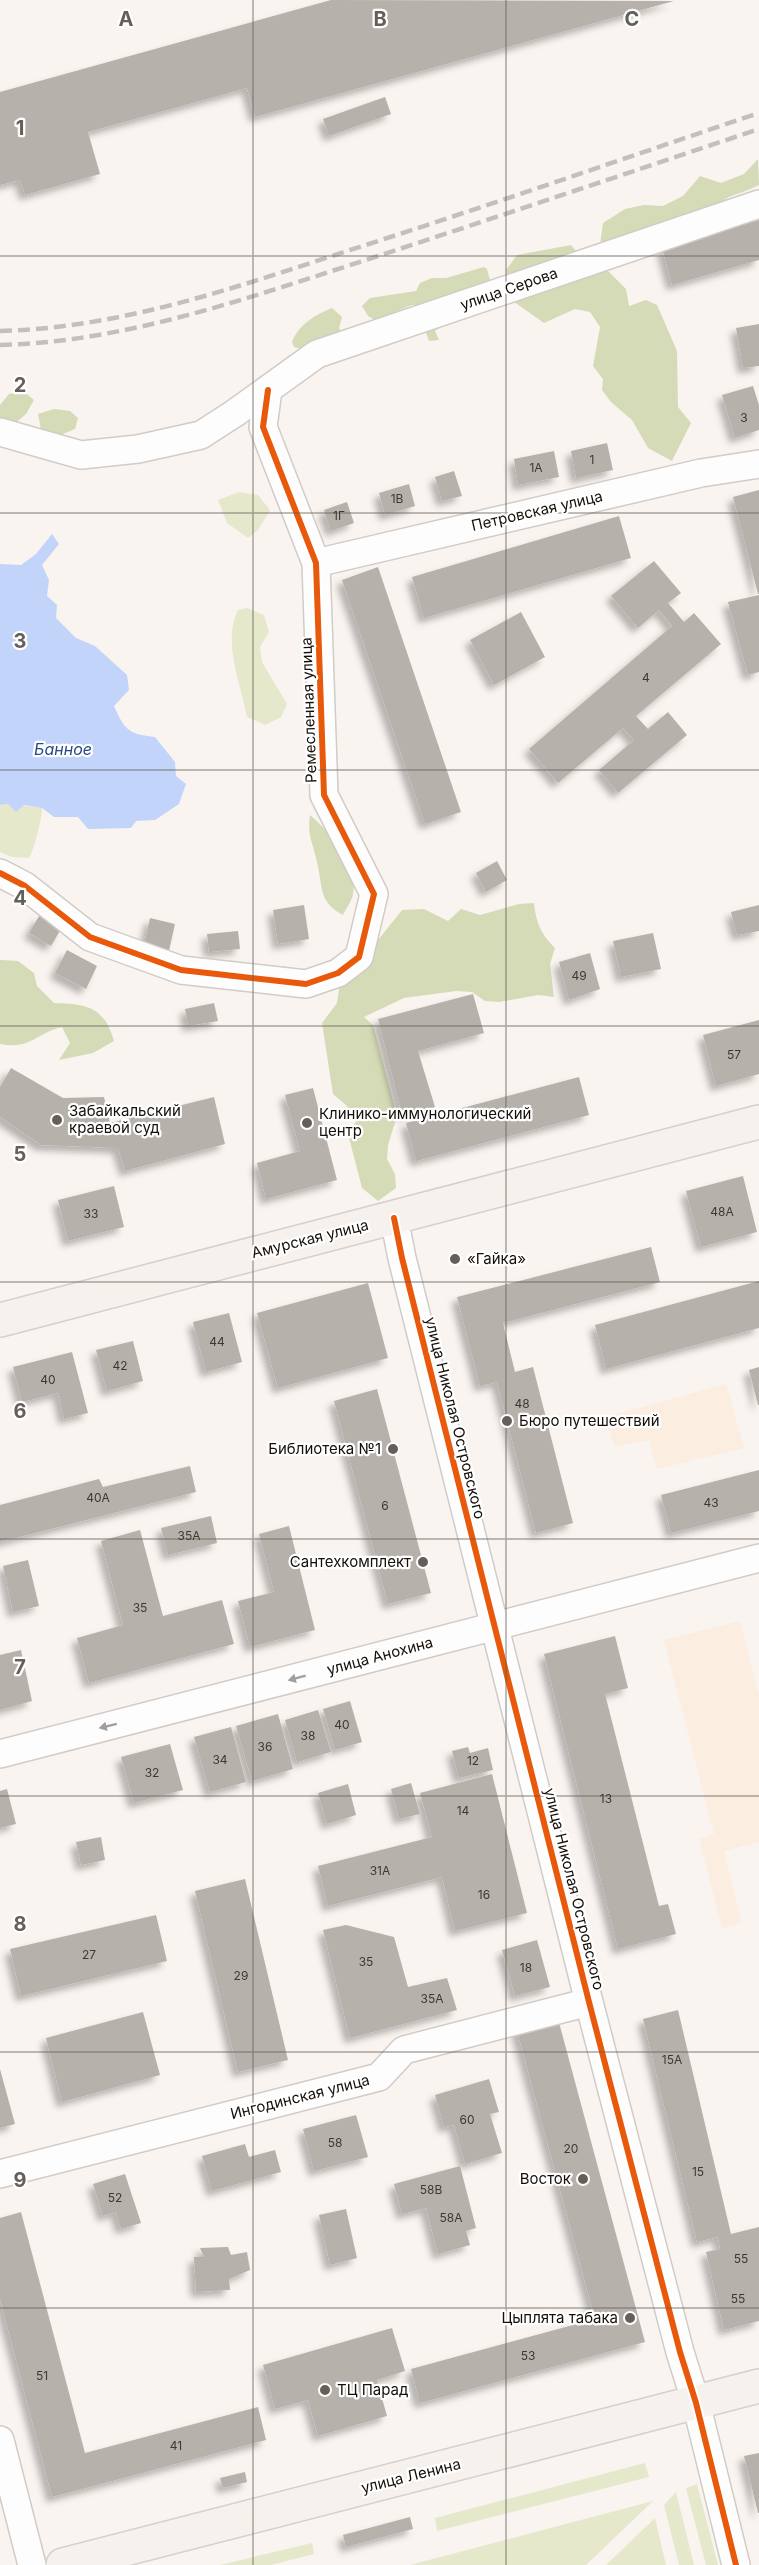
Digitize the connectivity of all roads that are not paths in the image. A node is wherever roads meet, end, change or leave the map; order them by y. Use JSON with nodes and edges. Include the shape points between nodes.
{"nodes":[{"id":1,"x":759,"y":204,"type":"edge"},
{"id":2,"x":268,"y":390,"type":"junction"},
{"id":3,"x":0,"y":432,"type":"edge"},
{"id":4,"x":759,"y":464,"type":"edge"},
{"id":5,"x":316,"y":562,"type":"junction"},
{"id":6,"x":0,"y":873,"type":"edge"},
{"id":7,"x":759,"y":1122,"type":"edge"},
{"id":8,"x":394,"y":1218,"type":"junction"},
{"id":9,"x":0,"y":1320,"type":"edge"},
{"id":10,"x":759,"y":1558,"type":"edge"},
{"id":11,"x":496,"y":1626,"type":"junction"},
{"id":12,"x":0,"y":1754,"type":"edge"},
{"id":13,"x":589,"y":2002,"type":"junction"},
{"id":14,"x":0,"y":2174,"type":"edge"},
{"id":15,"x":759,"y":2386,"type":"edge"},
{"id":16,"x":696,"y":2403,"type":"junction"},
{"id":17,"x":0,"y":2440,"type":"edge"},
{"id":18,"x":32,"y":2565,"type":"edge"},
{"id":19,"x":63,"y":2565,"type":"edge"},
{"id":20,"x":736,"y":2565,"type":"edge"}],
"edges":[{"from":1,"to":2,"type":"street","name":"улица Серова","via":[[316,354]]},
{"from":2,"to":3,"type":"street","name":"улица Серова","via":[[201,435],[138,449],[81,455]]},
{"from":2,"to":5,"type":"street","name":"Ремесленная улица","via":[[263,427]]},
{"from":4,"to":5,"type":"street","name":"Петровская улица","via":[[701,473]]},
{"from":5,"to":6,"type":"street","name":"Ремесленная улица","via":[[324,795],[374,894],[359,957],[338,973],[306,984],[181,970],[90,937],[25,886]]},
{"from":7,"to":8,"type":"main road","name":"Амурская улица"},
{"from":8,"to":9,"type":"main road","name":"Амурская улица"},
{"from":8,"to":11,"type":"street","name":"улица Николая Островского"},
{"from":10,"to":11,"type":"street","name":"улица Анохина"},
{"from":11,"to":12,"type":"street","name":"улица Анохина","one_way":true},
{"from":11,"to":13,"type":"street","name":"улица Николая Островского"},
{"from":13,"to":14,"type":"street","name":"Ингодинская улица","via":[[404,2050],[379,2077]]},
{"from":13,"to":16,"type":"street","name":"улица Николая Островского"},
{"from":15,"to":16,"type":"main road","name":"улица Ленина"},
{"from":16,"to":19,"type":"main road","name":"улица Ленина"},
{"from":16,"to":20,"type":"street","name":"улица Николая Островского"},
{"from":17,"to":18,"type":"street"}]}
